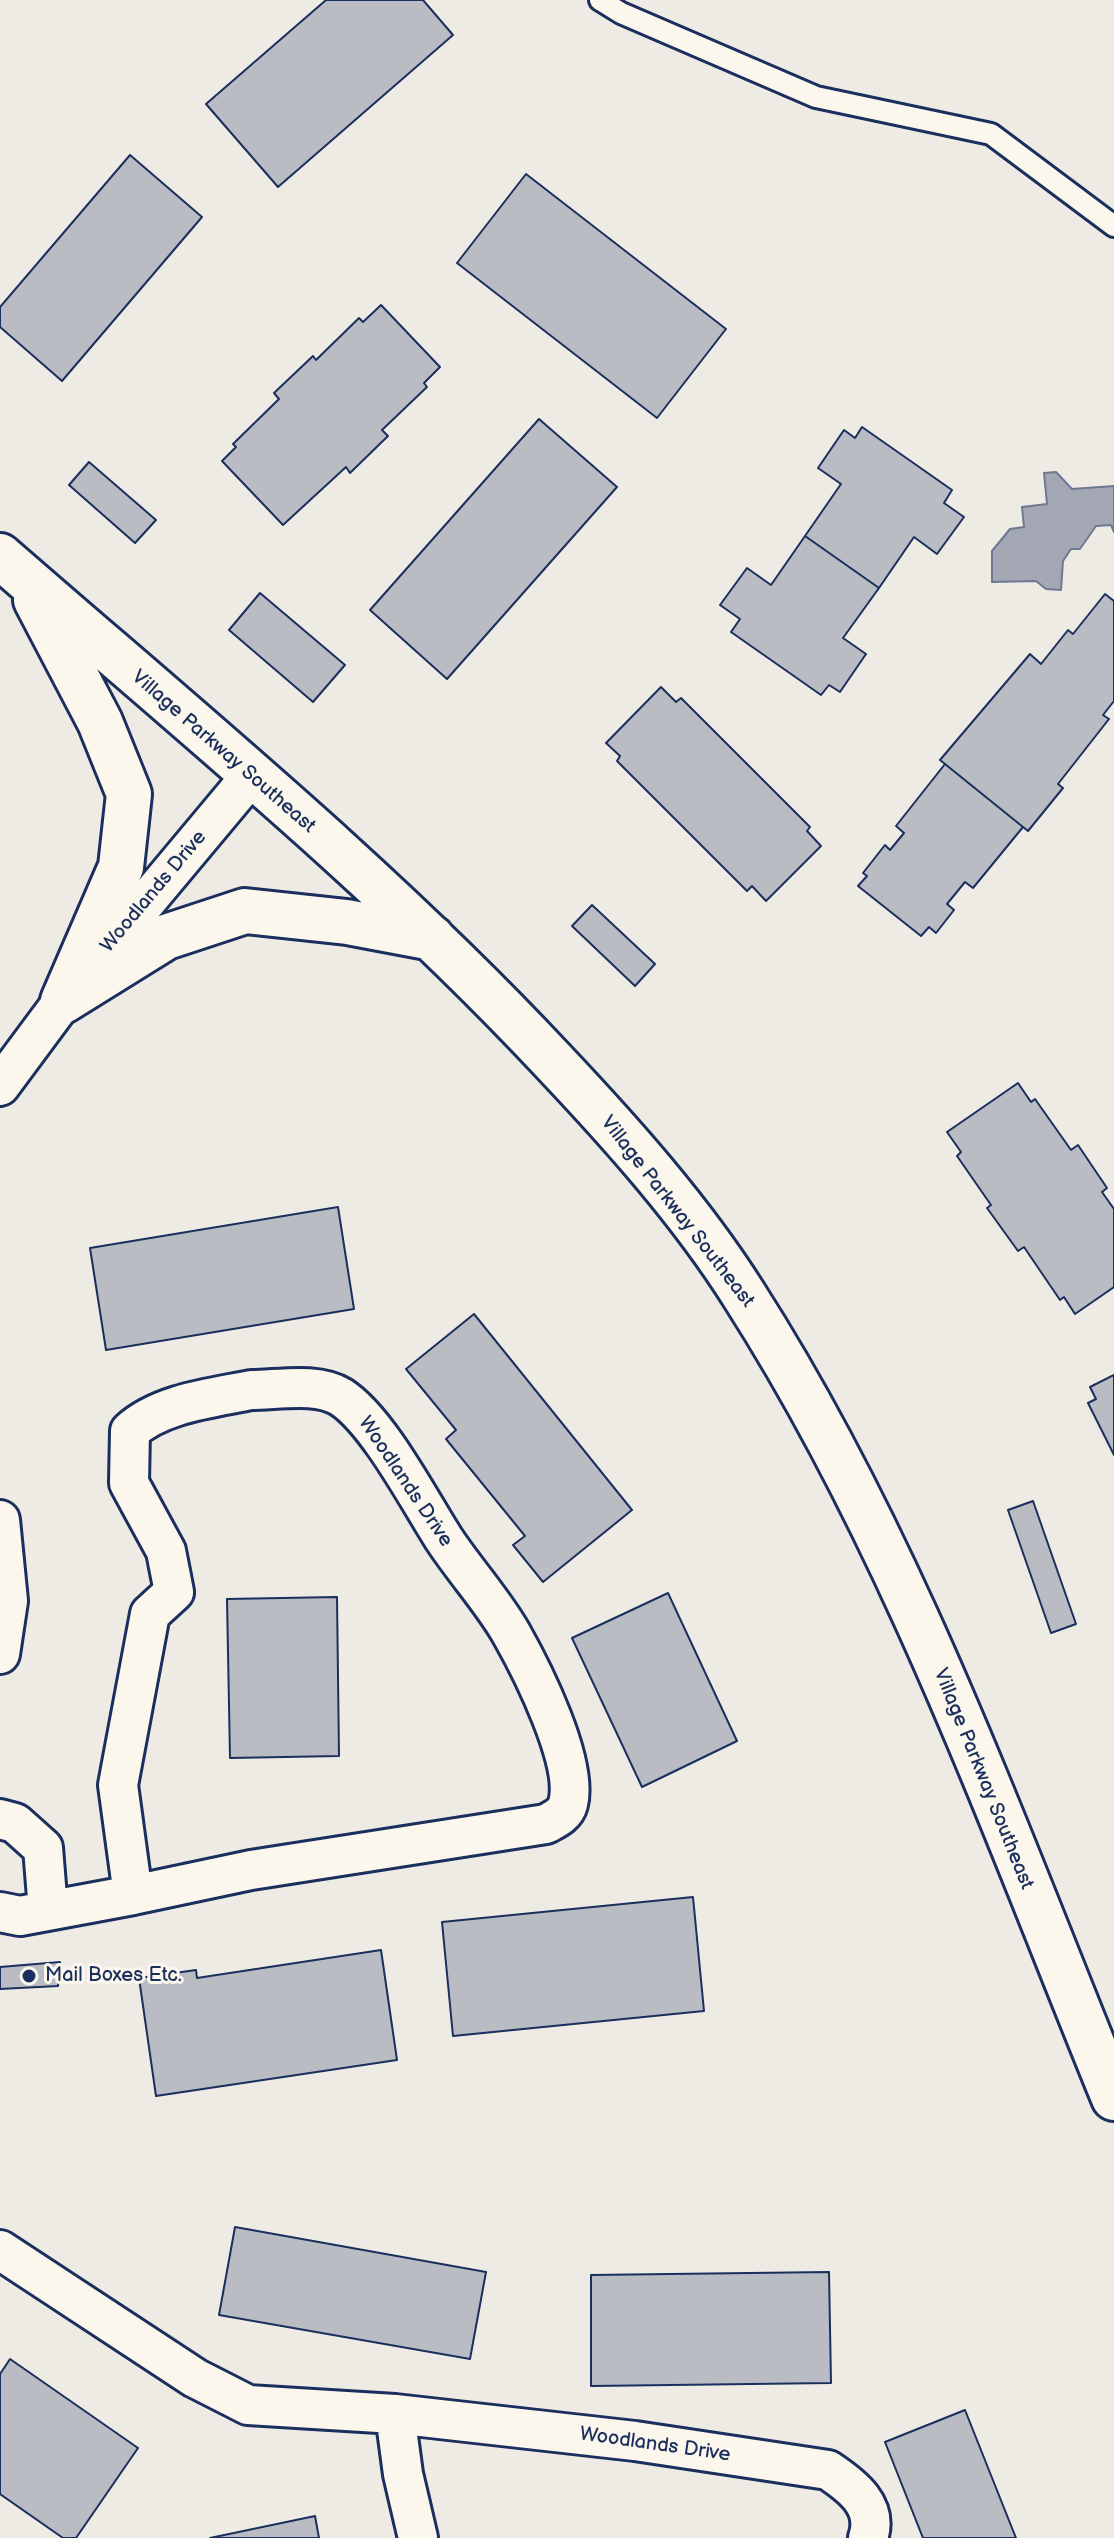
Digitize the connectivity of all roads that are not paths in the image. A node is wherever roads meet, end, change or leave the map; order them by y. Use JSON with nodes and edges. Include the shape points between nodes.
{"nodes":[{"id":1,"x":600,"y":0,"type":"edge"},
{"id":2,"x":1114,"y":226,"type":"edge"},
{"id":3,"x":12,"y":567,"type":"edge"},
{"id":4,"x":251,"y":776,"type":"junction"},
{"id":5,"x":433,"y":939,"type":"junction"},
{"id":6,"x":63,"y":1001,"type":"junction"},
{"id":7,"x":0,"y":1086,"type":"edge"},
{"id":8,"x":0,"y":1520,"type":"edge"},
{"id":9,"x":0,"y":1654,"type":"edge"},
{"id":10,"x":0,"y":1819,"type":"edge"},
{"id":11,"x":133,"y":1895,"type":"junction"},
{"id":12,"x":48,"y":1910,"type":"junction"},
{"id":13,"x":0,"y":1912,"type":"edge"},
{"id":14,"x":1114,"y":2098,"type":"edge"},
{"id":15,"x":0,"y":2250,"type":"edge"},
{"id":16,"x":395,"y":2414,"type":"junction"},
{"id":17,"x":418,"y":2538,"type":"edge"},
{"id":18,"x":868,"y":2538,"type":"edge"}],
"edges":[{"from":1,"to":2,"type":"lane","via":[[816,97],[991,134]]},
{"from":3,"to":4,"type":"street","name":"Village Parkway Southeast"},
{"from":3,"to":6,"type":"street","via":[[100,722],[129,794],[121,867]]},
{"from":4,"to":5,"type":"street","name":"Village Parkway Southeast"},
{"from":4,"to":6,"type":"street","name":"Woodlands Drive"},
{"from":5,"to":6,"type":"street","via":[[347,922],[245,911],[166,937]]},
{"from":5,"to":14,"type":"street","name":"Village Parkway Southeast","via":[[628,1141],[743,1292],[845,1469],[932,1655]]},
{"from":6,"to":7,"type":"street","name":"Woodlands Drive"},
{"from":8,"to":9,"type":"street","via":[[8,1601]]},
{"from":10,"to":12,"type":"street","via":[[15,1823],[43,1848]]},
{"from":11,"to":11,"type":"street","name":"Woodlands Drive","via":[[251,1870],[546,1824],[568,1805],[569,1769],[511,1632],[375,1433],[340,1396],[322,1390],[251,1390],[193,1402],[142,1421],[130,1431],[129,1483],[166,1551],[174,1592],[150,1614],[118,1785]]},
{"from":11,"to":12,"type":"street","name":"Woodlands Drive"},
{"from":12,"to":13,"type":"street","name":"Woodlands Drive","via":[[20,1916]]},
{"from":15,"to":16,"type":"street","name":"Woodlands Drive","via":[[195,2378],[248,2405]]},
{"from":16,"to":17,"type":"street"},
{"from":16,"to":18,"type":"street","name":"Woodlands Drive","via":[[635,2441],[828,2470],[865,2501],[872,2527]]}]}
